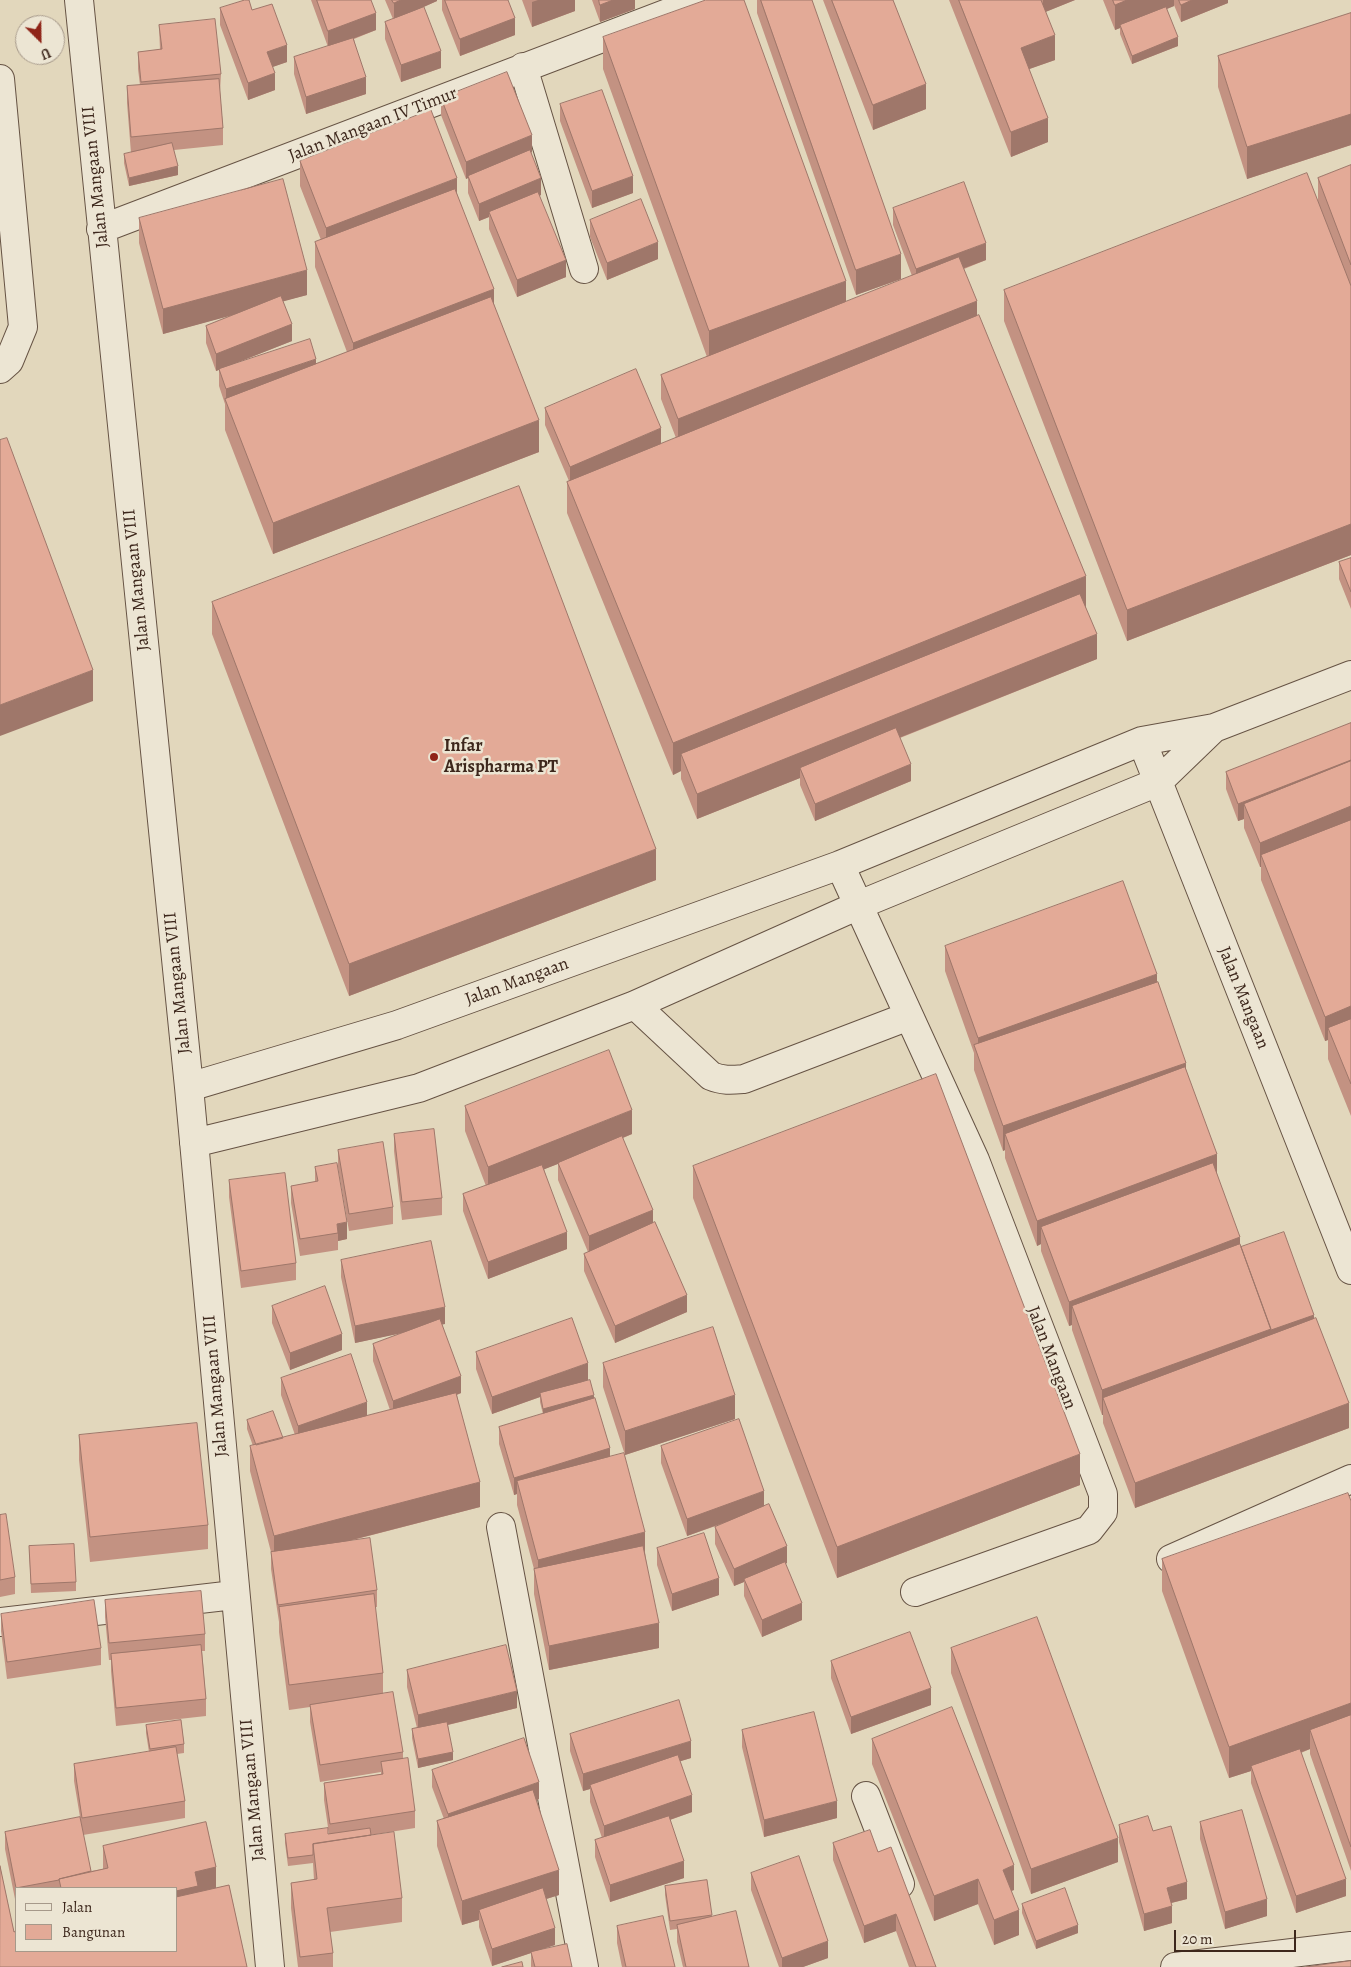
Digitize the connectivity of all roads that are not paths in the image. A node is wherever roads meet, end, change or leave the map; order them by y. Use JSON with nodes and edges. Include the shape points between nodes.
{"nodes":[{"id":1,"x":79,"y":0,"type":"edge"},
{"id":2,"x":702,"y":0,"type":"edge"},
{"id":3,"x":523,"y":67,"type":"junction"},
{"id":4,"x":0,"y":79,"type":"edge"},
{"id":5,"x":101,"y":229,"type":"junction"},
{"id":6,"x":584,"y":269,"type":"dead end"},
{"id":7,"x":0,"y":369,"type":"edge"},
{"id":8,"x":1351,"y":675,"type":"edge"},
{"id":9,"x":1214,"y":728,"type":"junction"},
{"id":10,"x":1142,"y":741,"type":"junction"},
{"id":11,"x":1158,"y":782,"type":"junction"},
{"id":12,"x":840,"y":865,"type":"junction"},
{"id":13,"x":859,"y":905,"type":"junction"},
{"id":14,"x":635,"y":1005,"type":"junction"},
{"id":15,"x":909,"y":1016,"type":"junction"},
{"id":16,"x":189,"y":1087,"type":"junction"},
{"id":17,"x":194,"y":1143,"type":"junction"},
{"id":18,"x":1351,"y":1270,"type":"edge"},
{"id":19,"x":1351,"y":1479,"type":"edge"},
{"id":20,"x":501,"y":1527,"type":"dead end"},
{"id":21,"x":1171,"y":1558,"type":"edge"},
{"id":22,"x":915,"y":1592,"type":"dead end"},
{"id":23,"x":234,"y":1595,"type":"junction"},
{"id":24,"x":0,"y":1622,"type":"edge"},
{"id":25,"x":866,"y":1796,"type":"dead end"},
{"id":26,"x":908,"y":1904,"type":"edge"},
{"id":27,"x":1351,"y":1946,"type":"edge"},
{"id":28,"x":1282,"y":1960,"type":"edge"},
{"id":29,"x":270,"y":1967,"type":"edge"},
{"id":30,"x":584,"y":1967,"type":"edge"},
{"id":31,"x":1175,"y":1967,"type":"edge"}],
"edges":[{"from":1,"to":5,"type":"street","name":"Jalan Mangaan VIII"},
{"from":2,"to":3,"type":"street","name":"Jalan Mangaan IV Timur"},
{"from":3,"to":5,"type":"street","name":"Jalan Mangaan IV Timur"},
{"from":3,"to":6,"type":"street"},
{"from":4,"to":7,"type":"street","via":[[23,326],[10,361]]},
{"from":5,"to":16,"type":"street","name":"Jalan Mangaan VIII"},
{"from":8,"to":9,"type":"street","name":"Jalan Mangaan"},
{"from":9,"to":10,"type":"street","name":"Jalan Mangaan"},
{"from":9,"to":11,"type":"street","name":"Jalan Mangaan"},
{"from":10,"to":11,"type":"street","name":"Jalan Mangaan"},
{"from":10,"to":12,"type":"street","name":"Jalan Mangaan"},
{"from":11,"to":13,"type":"street","name":"Jalan Mangaan"},
{"from":11,"to":18,"type":"street","name":"Jalan Mangaan"},
{"from":12,"to":13,"type":"street","name":"Jalan Mangaan"},
{"from":12,"to":16,"type":"street","name":"Jalan Mangaan","via":[[397,1025]]},
{"from":13,"to":14,"type":"street"},
{"from":13,"to":15,"type":"street","name":"Jalan Mangaan"},
{"from":14,"to":15,"type":"street","via":[[711,1076],[720,1080],[744,1079]]},
{"from":14,"to":17,"type":"street","via":[[419,1088]]},
{"from":15,"to":22,"type":"street","name":"Jalan Mangaan","via":[[975,1160],[1104,1494],[1103,1512],[1089,1530]]},
{"from":16,"to":17,"type":"street","name":"Jalan Mangaan VIII"},
{"from":17,"to":23,"type":"street","name":"Jalan Mangaan VIII"},
{"from":19,"to":21,"type":"street"},
{"from":20,"to":30,"type":"street"},
{"from":23,"to":24,"type":"street"},
{"from":23,"to":29,"type":"street","name":"Jalan Mangaan VIII"},
{"from":25,"to":26,"type":"street"},
{"from":27,"to":28,"type":"street"},
{"from":28,"to":31,"type":"street"}]}
